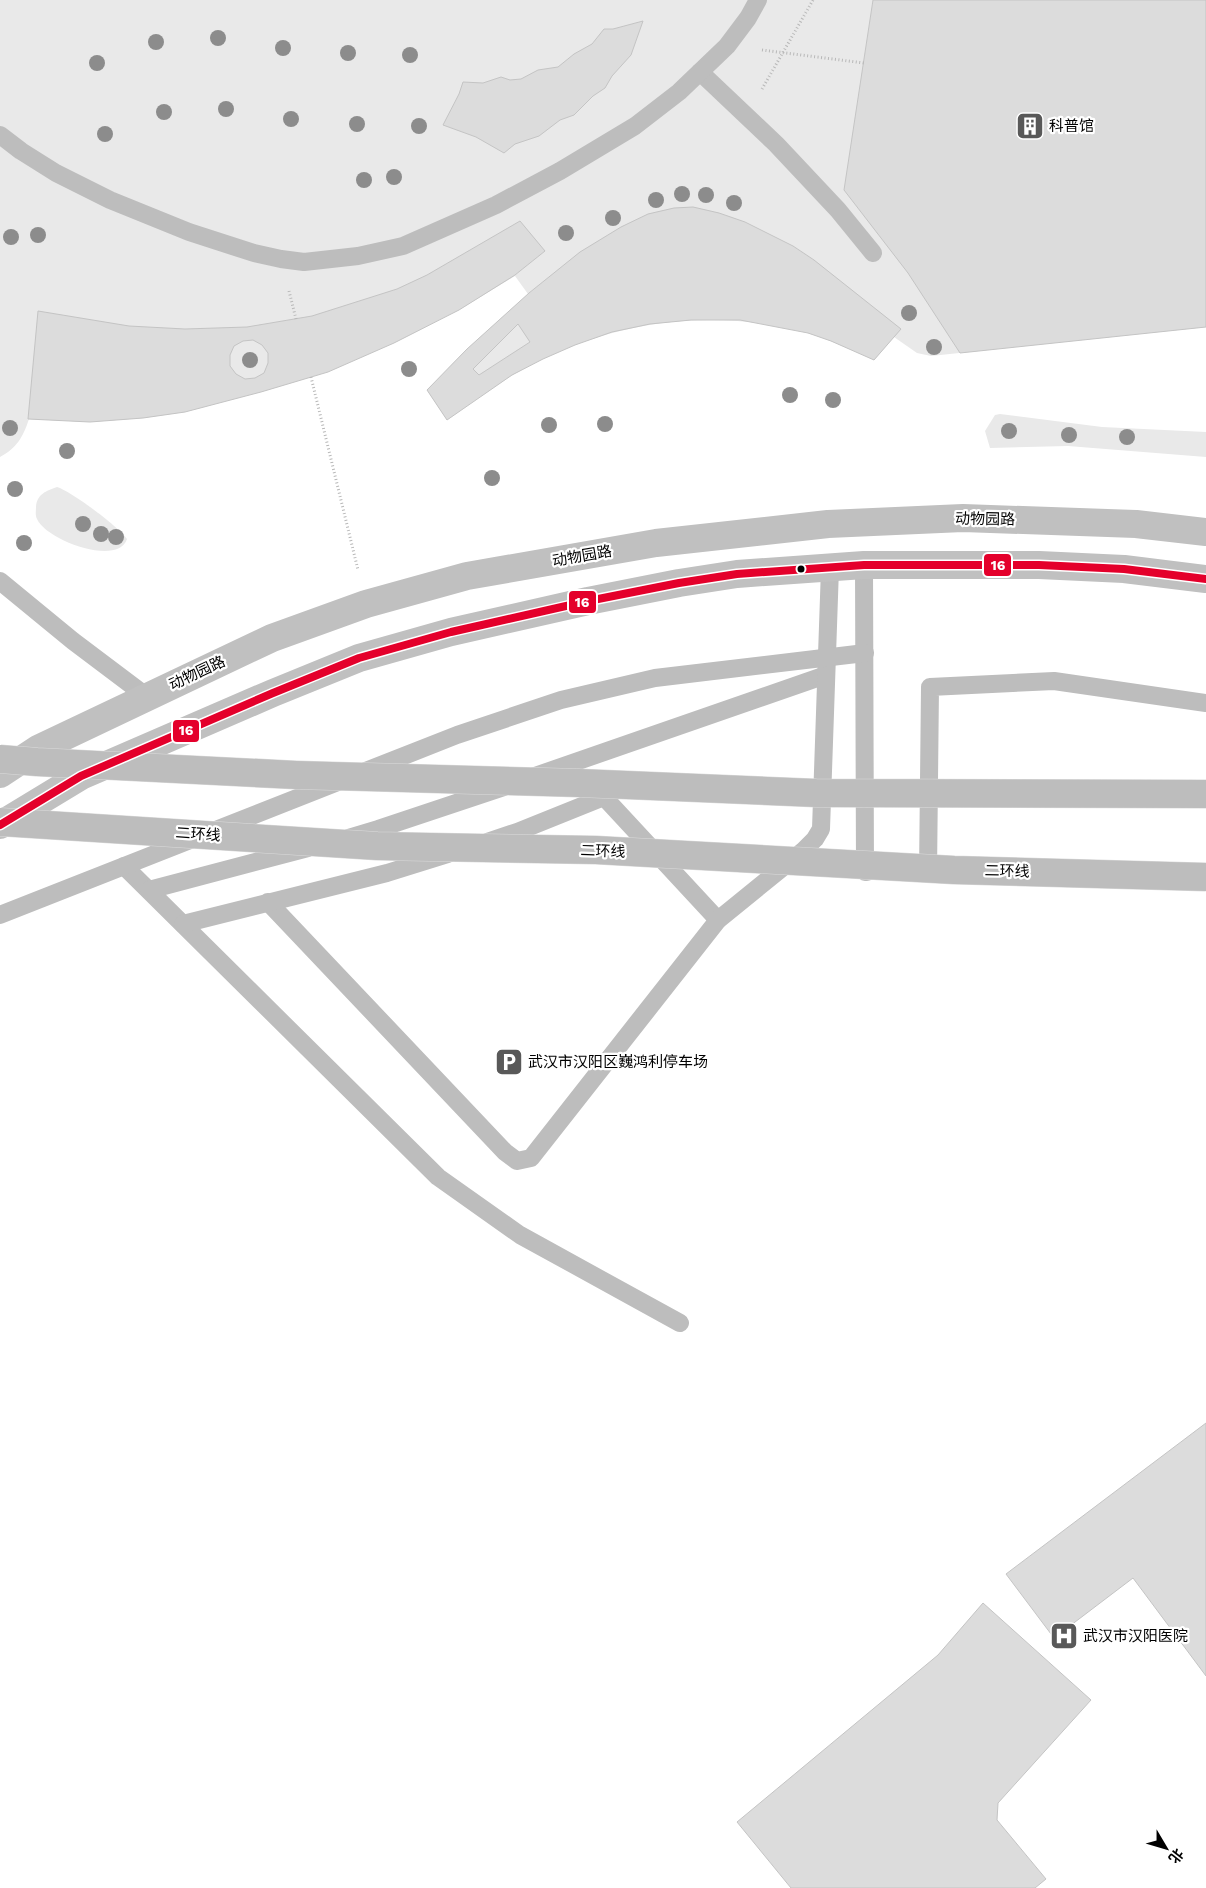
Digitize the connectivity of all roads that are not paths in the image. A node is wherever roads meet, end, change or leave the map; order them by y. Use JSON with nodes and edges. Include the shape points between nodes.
{"nodes":[{"id":1,"x":758,"y":0,"type":"edge"},
{"id":2,"x":700,"y":72,"type":"junction"},
{"id":3,"x":0,"y":135,"type":"edge"},
{"id":4,"x":873,"y":253,"type":"dead end"},
{"id":5,"x":1206,"y":532,"type":"edge"},
{"id":6,"x":864,"y":565,"type":"junction"},
{"id":7,"x":830,"y":568,"type":"junction"},
{"id":8,"x":1206,"y":579,"type":"edge"},
{"id":9,"x":0,"y":581,"type":"edge"},
{"id":10,"x":865,"y":653,"type":"junction"},
{"id":11,"x":826,"y":666,"type":"junction"},
{"id":12,"x":146,"y":696,"type":"junction"},
{"id":13,"x":1206,"y":704,"type":"edge"},
{"id":14,"x":0,"y":759,"type":"edge"},
{"id":15,"x":0,"y":774,"type":"edge"},
{"id":16,"x":1206,"y":794,"type":"edge"},
{"id":17,"x":0,"y":824,"type":"edge"},
{"id":18,"x":124,"y":866,"type":"junction"},
{"id":19,"x":928,"y":874,"type":"junction"},
{"id":20,"x":1206,"y":878,"type":"edge"},
{"id":21,"x":149,"y":890,"type":"junction"},
{"id":22,"x":268,"y":902,"type":"junction"},
{"id":23,"x":0,"y":915,"type":"edge"},
{"id":24,"x":718,"y":920,"type":"junction"},
{"id":25,"x":183,"y":924,"type":"junction"},
{"id":26,"x":680,"y":1323,"type":"dead end"}],
"edges":[{"from":1,"to":2,"type":"lane","via":[[727,46]]},
{"from":2,"to":3,"type":"lane","via":[[635,126],[496,205],[403,246],[328,260],[304,262],[281,259],[189,232],[110,200],[56,173]]},
{"from":2,"to":4,"type":"lane","via":[[776,144]]},
{"from":5,"to":12,"type":"main road","name":"动物园路","via":[[1136,524],[963,518],[828,524],[656,543],[476,574],[366,604],[272,638]]},
{"from":6,"to":7,"type":"main road"},
{"from":6,"to":8,"type":"main road","via":[[1039,565]]},
{"from":6,"to":10,"type":"lane"},
{"from":7,"to":11,"type":"lane"},
{"from":7,"to":17,"type":"main road","via":[[737,574],[588,600],[451,632],[359,658],[81,776]]},
{"from":9,"to":12,"type":"lane"},
{"from":10,"to":11,"type":"lane"},
{"from":10,"to":19,"type":"lane","via":[[865,872]]},
{"from":11,"to":18,"type":"lane","via":[[655,678],[560,700],[457,735]]},
{"from":11,"to":21,"type":"lane","via":[[644,739],[378,830]]},
{"from":11,"to":24,"type":"lane","via":[[821,828],[803,851]]},
{"from":12,"to":15,"type":"main road","name":"动物园路","via":[[38,749]]},
{"from":13,"to":19,"type":"lane","via":[[1054,681],[930,687]]},
{"from":14,"to":16,"type":"highway","bridge":true,"via":[[296,775],[816,793]]},
{"from":17,"to":20,"type":"highway","name":"二环线","bridge":true,"via":[[377,846],[596,850],[954,870]]},
{"from":18,"to":21,"type":"lane"},
{"from":18,"to":23,"type":"lane"},
{"from":19,"to":20,"type":"lane"},
{"from":21,"to":25,"type":"lane"},
{"from":22,"to":24,"type":"lane","via":[[387,873],[517,832],[604,797]]},
{"from":22,"to":24,"type":"lane","via":[[517,1161],[531,1158]]},
{"from":22,"to":25,"type":"lane"},
{"from":25,"to":26,"type":"lane","via":[[438,1177],[520,1236]]}]}
